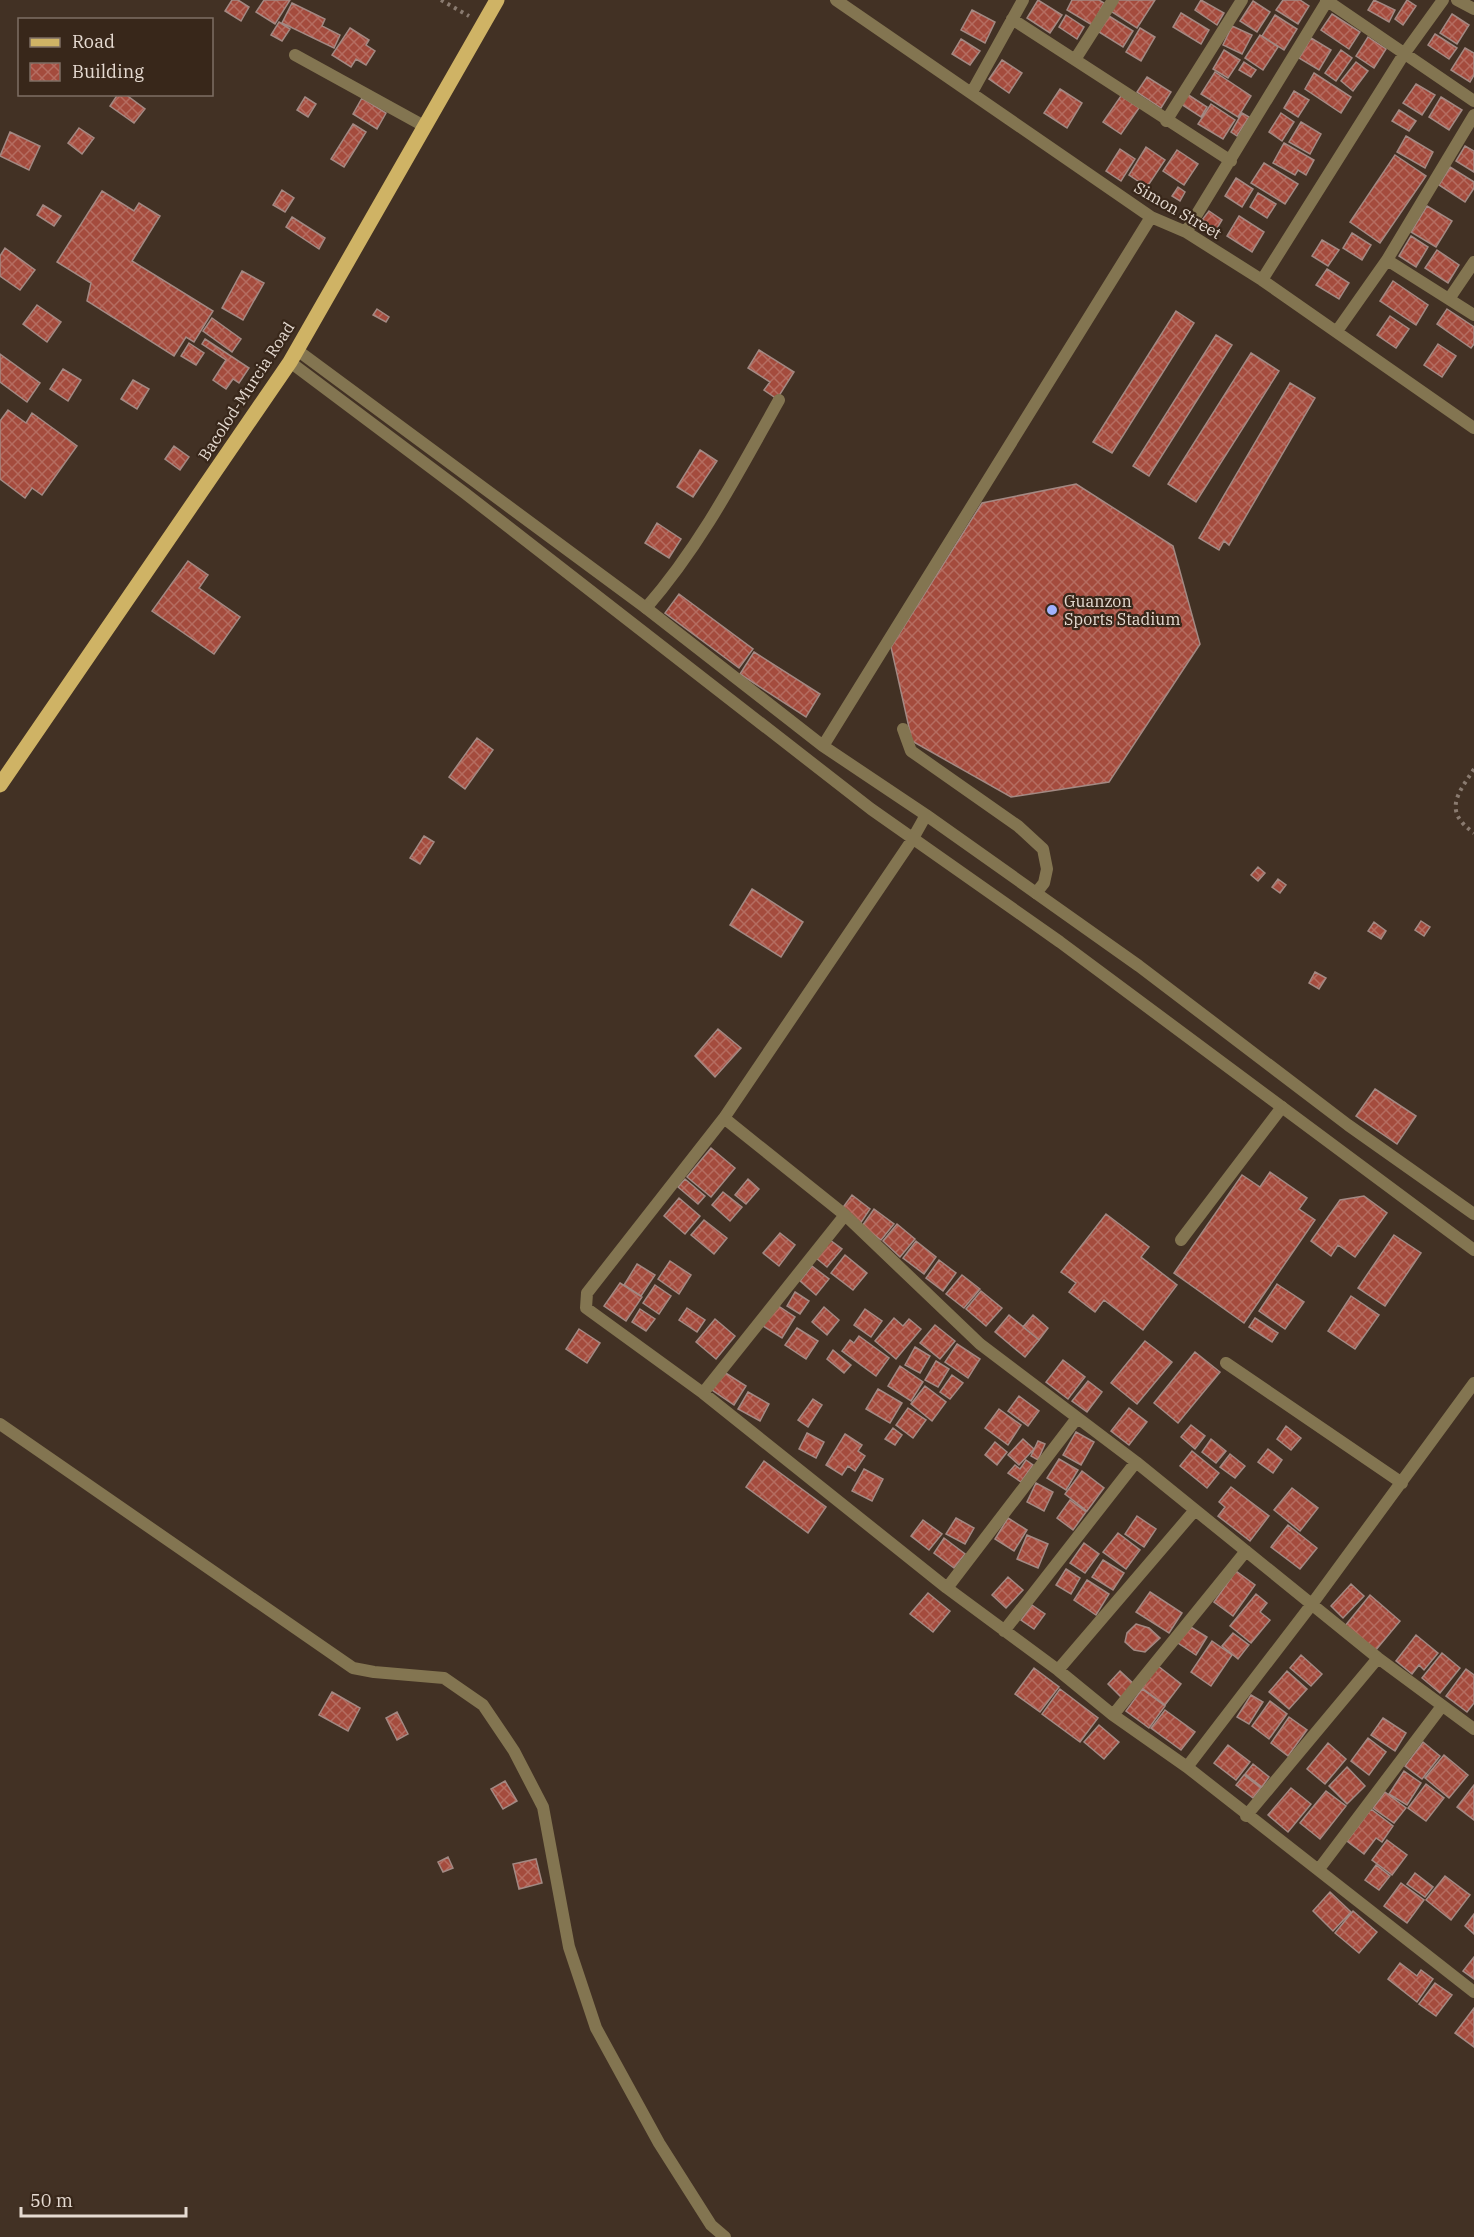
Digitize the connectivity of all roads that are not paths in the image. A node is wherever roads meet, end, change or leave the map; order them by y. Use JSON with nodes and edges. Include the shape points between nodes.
{"nodes":[{"id":1,"x":496,"y":0,"type":"edge"},
{"id":2,"x":836,"y":0,"type":"edge"},
{"id":3,"x":1023,"y":0,"type":"edge"},
{"id":4,"x":1113,"y":0,"type":"edge"},
{"id":5,"x":1242,"y":0,"type":"edge"},
{"id":6,"x":1443,"y":0,"type":"edge"},
{"id":7,"x":1457,"y":0,"type":"edge"},
{"id":8,"x":1327,"y":1,"type":"edge"},
{"id":9,"x":1474,"y":9,"type":"edge"},
{"id":10,"x":1012,"y":19,"type":"junction"},
{"id":11,"x":1404,"y":54,"type":"junction"},
{"id":12,"x":295,"y":55,"type":"dead end"},
{"id":13,"x":1076,"y":58,"type":"junction"},
{"id":14,"x":972,"y":92,"type":"junction"},
{"id":15,"x":1474,"y":101,"type":"edge"},
{"id":16,"x":1474,"y":115,"type":"edge"},
{"id":17,"x":1166,"y":121,"type":"junction"},
{"id":18,"x":424,"y":126,"type":"junction"},
{"id":19,"x":1231,"y":161,"type":"junction"},
{"id":20,"x":1151,"y":217,"type":"junction"},
{"id":21,"x":1186,"y":232,"type":"junction"},
{"id":22,"x":1387,"y":260,"type":"junction"},
{"id":23,"x":1474,"y":262,"type":"edge"},
{"id":24,"x":1262,"y":280,"type":"junction"},
{"id":25,"x":1449,"y":299,"type":"junction"},
{"id":26,"x":1474,"y":315,"type":"edge"},
{"id":27,"x":1337,"y":331,"type":"junction"},
{"id":28,"x":293,"y":356,"type":"junction"},
{"id":29,"x":779,"y":400,"type":"dead end"},
{"id":30,"x":1474,"y":428,"type":"edge"},
{"id":31,"x":619,"y":590,"type":"junction"},
{"id":32,"x":612,"y":608,"type":"junction"},
{"id":33,"x":645,"y":608,"type":"junction"},
{"id":34,"x":903,"y":729,"type":"dead end"},
{"id":35,"x":824,"y":746,"type":"junction"},
{"id":36,"x":1,"y":783,"type":"edge"},
{"id":37,"x":926,"y":815,"type":"junction"},
{"id":38,"x":912,"y":840,"type":"junction"},
{"id":39,"x":1036,"y":893,"type":"junction"},
{"id":40,"x":1282,"y":1107,"type":"junction"},
{"id":41,"x":724,"y":1118,"type":"junction"},
{"id":42,"x":1474,"y":1214,"type":"edge"},
{"id":43,"x":845,"y":1215,"type":"junction"},
{"id":44,"x":1180,"y":1240,"type":"dead end"},
{"id":45,"x":1474,"y":1250,"type":"edge"},
{"id":46,"x":1226,"y":1363,"type":"dead end"},
{"id":47,"x":1474,"y":1383,"type":"edge"},
{"id":48,"x":703,"y":1393,"type":"junction"},
{"id":49,"x":1077,"y":1418,"type":"junction"},
{"id":50,"x":0,"y":1424,"type":"edge"},
{"id":51,"x":1136,"y":1462,"type":"junction"},
{"id":52,"x":1402,"y":1483,"type":"junction"},
{"id":53,"x":1195,"y":1510,"type":"junction"},
{"id":54,"x":1246,"y":1551,"type":"junction"},
{"id":55,"x":947,"y":1588,"type":"junction"},
{"id":56,"x":1312,"y":1604,"type":"junction"},
{"id":57,"x":1004,"y":1631,"type":"junction"},
{"id":58,"x":1378,"y":1658,"type":"junction"},
{"id":59,"x":1058,"y":1670,"type":"junction"},
{"id":60,"x":1442,"y":1706,"type":"junction"},
{"id":61,"x":1113,"y":1715,"type":"junction"},
{"id":62,"x":1474,"y":1729,"type":"edge"},
{"id":63,"x":1187,"y":1767,"type":"junction"},
{"id":64,"x":1246,"y":1816,"type":"junction"},
{"id":65,"x":1319,"y":1869,"type":"junction"},
{"id":66,"x":1474,"y":1992,"type":"edge"},
{"id":67,"x":725,"y":2237,"type":"edge"}],
"edges":[{"from":1,"to":18,"type":"main road","name":"Bacolod-Murcia Road"},
{"from":2,"to":14,"type":"street","name":"Simon Street"},
{"from":3,"to":10,"type":"street"},
{"from":4,"to":13,"type":"street"},
{"from":5,"to":17,"type":"street"},
{"from":6,"to":11,"type":"street"},
{"from":7,"to":9,"type":"street"},
{"from":8,"to":11,"type":"street"},
{"from":8,"to":19,"type":"street"},
{"from":10,"to":13,"type":"street"},
{"from":10,"to":14,"type":"street"},
{"from":11,"to":15,"type":"street"},
{"from":11,"to":24,"type":"street"},
{"from":12,"to":18,"type":"street"},
{"from":13,"to":17,"type":"street"},
{"from":14,"to":20,"type":"street","name":"Simon Street"},
{"from":16,"to":22,"type":"street"},
{"from":17,"to":19,"type":"street"},
{"from":18,"to":28,"type":"main road","name":"Bacolod-Murcia Road"},
{"from":19,"to":21,"type":"street"},
{"from":20,"to":21,"type":"street","name":"Simon Street"},
{"from":20,"to":35,"type":"street"},
{"from":21,"to":24,"type":"street","name":"Simon Street"},
{"from":22,"to":25,"type":"street"},
{"from":22,"to":27,"type":"street"},
{"from":23,"to":25,"type":"street"},
{"from":24,"to":27,"type":"street","name":"Simon Street"},
{"from":25,"to":26,"type":"street"},
{"from":27,"to":30,"type":"street","name":"Simon Street"},
{"from":28,"to":31,"type":"street"},
{"from":28,"to":32,"type":"street"},
{"from":28,"to":36,"type":"main road","name":"Bacolod-Murcia Road"},
{"from":29,"to":33,"type":"street","via":[[713,519],[682,565]]},
{"from":31,"to":32,"type":"street"},
{"from":31,"to":33,"type":"street"},
{"from":32,"to":38,"type":"street"},
{"from":33,"to":35,"type":"street"},
{"from":34,"to":39,"type":"street","via":[[911,751],[1018,826],[1043,849],[1047,868],[1044,884]]},
{"from":35,"to":37,"type":"street"},
{"from":37,"to":38,"type":"street"},
{"from":37,"to":39,"type":"street"},
{"from":38,"to":40,"type":"street","via":[[1060,942]]},
{"from":38,"to":41,"type":"street"},
{"from":39,"to":42,"type":"street","via":[[1139,966],[1347,1125]]},
{"from":40,"to":44,"type":"street"},
{"from":40,"to":45,"type":"street"},
{"from":41,"to":43,"type":"street"},
{"from":41,"to":48,"type":"street","via":[[586,1293],[586,1308],[595,1316]]},
{"from":43,"to":48,"type":"street"},
{"from":43,"to":49,"type":"street","via":[[980,1344]]},
{"from":46,"to":52,"type":"street"},
{"from":47,"to":52,"type":"street"},
{"from":48,"to":55,"type":"street"},
{"from":49,"to":51,"type":"street"},
{"from":49,"to":55,"type":"street"},
{"from":50,"to":67,"type":"street","via":[[353,1668],[444,1677],[483,1705],[514,1751],[543,1807],[569,1947],[596,2028],[659,2143],[711,2225]]},
{"from":51,"to":53,"type":"street"},
{"from":51,"to":57,"type":"street"},
{"from":52,"to":56,"type":"street"},
{"from":53,"to":54,"type":"street"},
{"from":53,"to":59,"type":"street"},
{"from":54,"to":56,"type":"street"},
{"from":54,"to":61,"type":"street"},
{"from":55,"to":57,"type":"street"},
{"from":56,"to":58,"type":"street"},
{"from":56,"to":63,"type":"street"},
{"from":57,"to":59,"type":"street"},
{"from":58,"to":60,"type":"street"},
{"from":58,"to":64,"type":"street"},
{"from":59,"to":61,"type":"street"},
{"from":60,"to":62,"type":"street"},
{"from":60,"to":65,"type":"street"},
{"from":61,"to":63,"type":"street"},
{"from":63,"to":64,"type":"street"},
{"from":64,"to":65,"type":"street"},
{"from":65,"to":66,"type":"street"}]}
